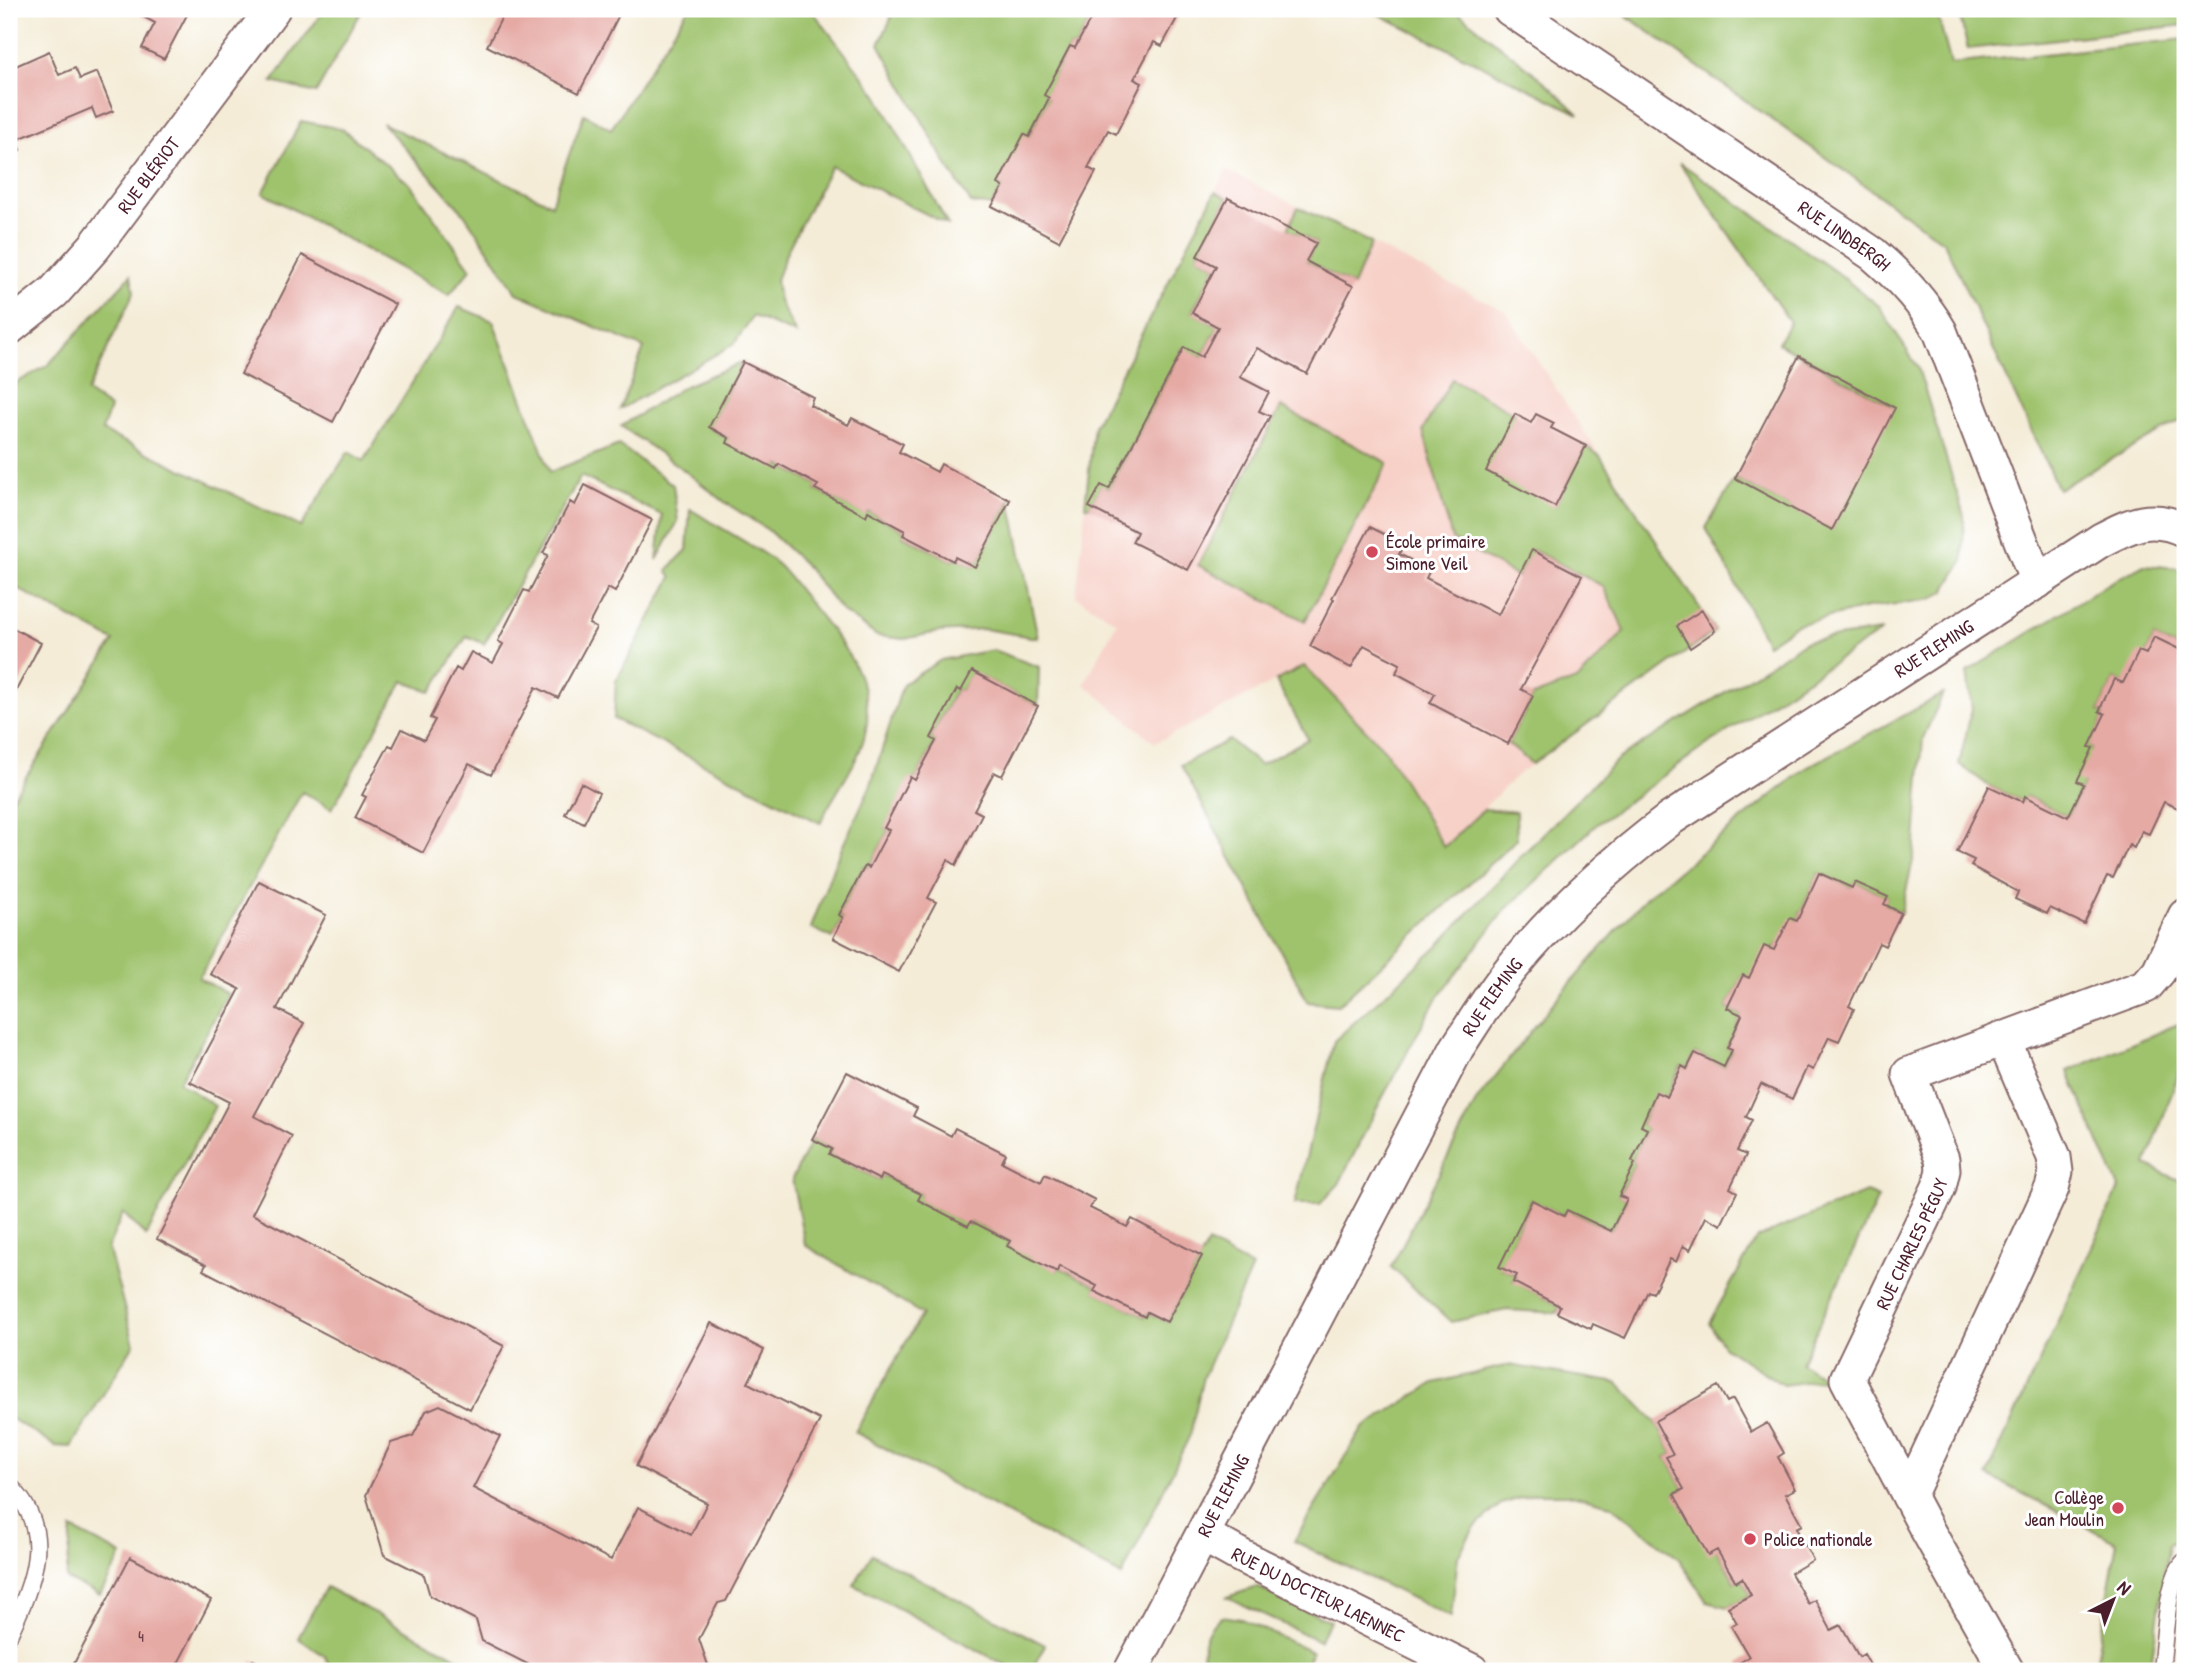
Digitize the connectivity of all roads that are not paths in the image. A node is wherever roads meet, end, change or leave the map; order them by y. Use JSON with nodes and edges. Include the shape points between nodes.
{"nodes":[{"id":1,"x":273,"y":9,"type":"edge"},
{"id":2,"x":1510,"y":9,"type":"edge"},
{"id":3,"x":9,"y":328,"type":"edge"},
{"id":4,"x":2185,"y":530,"type":"edge"},
{"id":5,"x":2038,"y":582,"type":"junction"},
{"id":6,"x":2185,"y":916,"type":"edge"},
{"id":7,"x":2003,"y":1038,"type":"junction"},
{"id":8,"x":9,"y":1485,"type":"edge"},
{"id":9,"x":1909,"y":1496,"type":"junction"},
{"id":10,"x":1203,"y":1535,"type":"junction"},
{"id":11,"x":2185,"y":1561,"type":"edge"},
{"id":12,"x":9,"y":1635,"type":"edge"},
{"id":13,"x":1131,"y":1671,"type":"edge"},
{"id":14,"x":1472,"y":1671,"type":"edge"},
{"id":15,"x":2007,"y":1671,"type":"edge"},
{"id":16,"x":2161,"y":1671,"type":"edge"}],
"edges":[{"from":1,"to":3,"type":"street","name":"RUE BLÉRIOT","via":[[95,246],[54,292]]},
{"from":2,"to":5,"type":"street","name":"RUE LINDBERGH","via":[[1873,254],[1912,290],[1940,331]]},
{"from":4,"to":5,"type":"street","name":"RUE FLEMING","via":[[2160,521],[2143,522],[2101,540]]},
{"from":5,"to":10,"type":"street","name":"RUE FLEMING","via":[[1670,819],[1612,864],[1534,943],[1493,992],[1457,1048]]},
{"from":6,"to":7,"type":"street","name":"RUE CHARLES PÉGUY","via":[[2159,971],[2146,986]]},
{"from":7,"to":9,"type":"street","via":[[2054,1157],[2056,1172]]},
{"from":7,"to":9,"type":"street","name":"RUE CHARLES PÉGUY","via":[[1909,1074],[1943,1170],[1847,1378]]},
{"from":8,"to":12,"type":"lane","via":[[26,1507],[37,1546],[29,1590]]},
{"from":9,"to":15,"type":"street","name":"RUE CHARLES PÉGUY"},
{"from":10,"to":13,"type":"street","name":"RUE FLEMING"},
{"from":10,"to":14,"type":"street","name":"RUE DU DOCTEUR LAENNEC"},
{"from":11,"to":16,"type":"lane","via":[[2172,1581]]}]}
